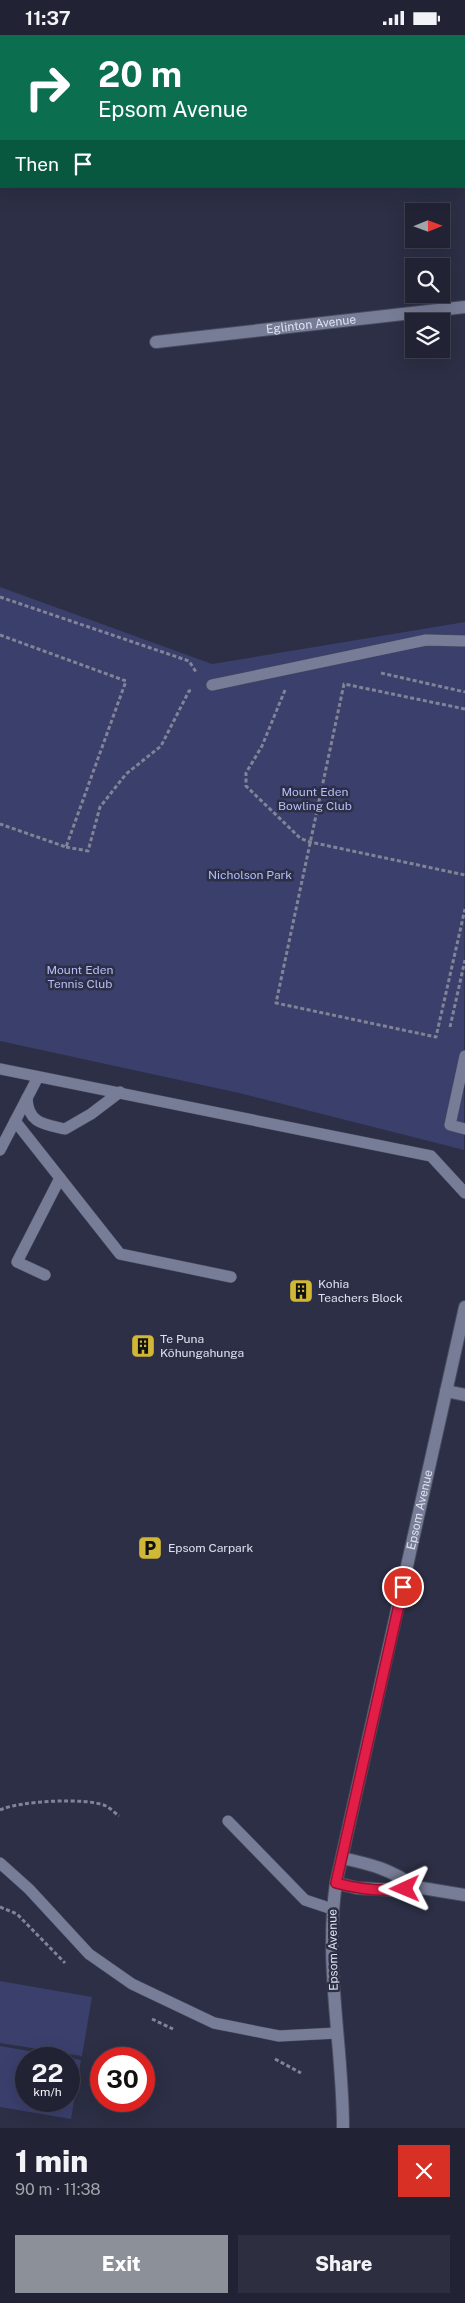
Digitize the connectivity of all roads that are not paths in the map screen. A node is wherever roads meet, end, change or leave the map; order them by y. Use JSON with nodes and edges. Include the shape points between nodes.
{"nodes":[{"id":1,"x":465,"y":307,"type":"edge"},
{"id":2,"x":156,"y":342,"type":"dead end"},
{"id":3,"x":465,"y":641,"type":"edge"},
{"id":4,"x":212,"y":685,"type":"road end"},
{"id":5,"x":465,"y":1056,"type":"edge"},
{"id":6,"x":0,"y":1069,"type":"edge"},
{"id":7,"x":38,"y":1077,"type":"junction"},
{"id":8,"x":120,"y":1092,"type":"junction"},
{"id":9,"x":27,"y":1098,"type":"junction"},
{"id":10,"x":15,"y":1121,"type":"junction"},
{"id":11,"x":465,"y":1129,"type":"edge"},
{"id":12,"x":0,"y":1150,"type":"edge"},
{"id":13,"x":60,"y":1178,"type":"junction"},
{"id":14,"x":465,"y":1193,"type":"edge"},
{"id":15,"x":45,"y":1275,"type":"dead end"},
{"id":16,"x":231,"y":1277,"type":"dead end"},
{"id":17,"x":465,"y":1307,"type":"edge"},
{"id":18,"x":446,"y":1391,"type":"junction"},
{"id":19,"x":465,"y":1395,"type":"edge"},
{"id":20,"x":228,"y":1821,"type":"dead end"},
{"id":21,"x":342,"y":1858,"type":"junction"},
{"id":22,"x":0,"y":1863,"type":"edge"},
{"id":23,"x":336,"y":1883,"type":"junction"},
{"id":24,"x":416,"y":1887,"type":"junction"},
{"id":25,"x":465,"y":1895,"type":"edge"},
{"id":26,"x":332,"y":1909,"type":"junction"},
{"id":27,"x":337,"y":2033,"type":"junction"},
{"id":28,"x":343,"y":2128,"type":"edge"}],
"edges":[{"from":1,"to":2,"type":"street","name":"Eglinton Avenue"},
{"from":3,"to":4,"type":"lane","via":[[426,640]]},
{"from":5,"to":11,"type":"lane","via":[[450,1125]]},
{"from":6,"to":7,"type":"lane"},
{"from":7,"to":8,"type":"lane"},
{"from":7,"to":9,"type":"lane"},
{"from":8,"to":9,"type":"lane","via":[[91,1115],[64,1129],[40,1124],[28,1110]]},
{"from":8,"to":14,"type":"lane","via":[[431,1156]]},
{"from":9,"to":10,"type":"lane"},
{"from":10,"to":12,"type":"lane"},
{"from":10,"to":13,"type":"lane"},
{"from":13,"to":15,"type":"lane","via":[[17,1262]]},
{"from":13,"to":16,"type":"lane","via":[[120,1253]]},
{"from":17,"to":18,"type":"street","name":"Epsom Avenue"},
{"from":18,"to":19,"type":"street"},
{"from":18,"to":21,"type":"street","name":"Epsom Avenue"},
{"from":20,"to":26,"type":"lane","via":[[305,1900]]},
{"from":21,"to":23,"type":"street","name":"Epsom Avenue"},
{"from":21,"to":24,"type":"street","via":[[394,1872]]},
{"from":22,"to":27,"type":"lane","via":[[29,1889],[89,1954],[132,1983],[214,2023],[279,2036]]},
{"from":23,"to":24,"type":"street","via":[[393,1891]]},
{"from":23,"to":26,"type":"street","name":"Epsom Avenue"},
{"from":24,"to":25,"type":"street"},
{"from":26,"to":27,"type":"street","name":"Epsom Avenue","via":[[331,1966]]},
{"from":27,"to":28,"type":"street","name":"Epsom Avenue"}]}
